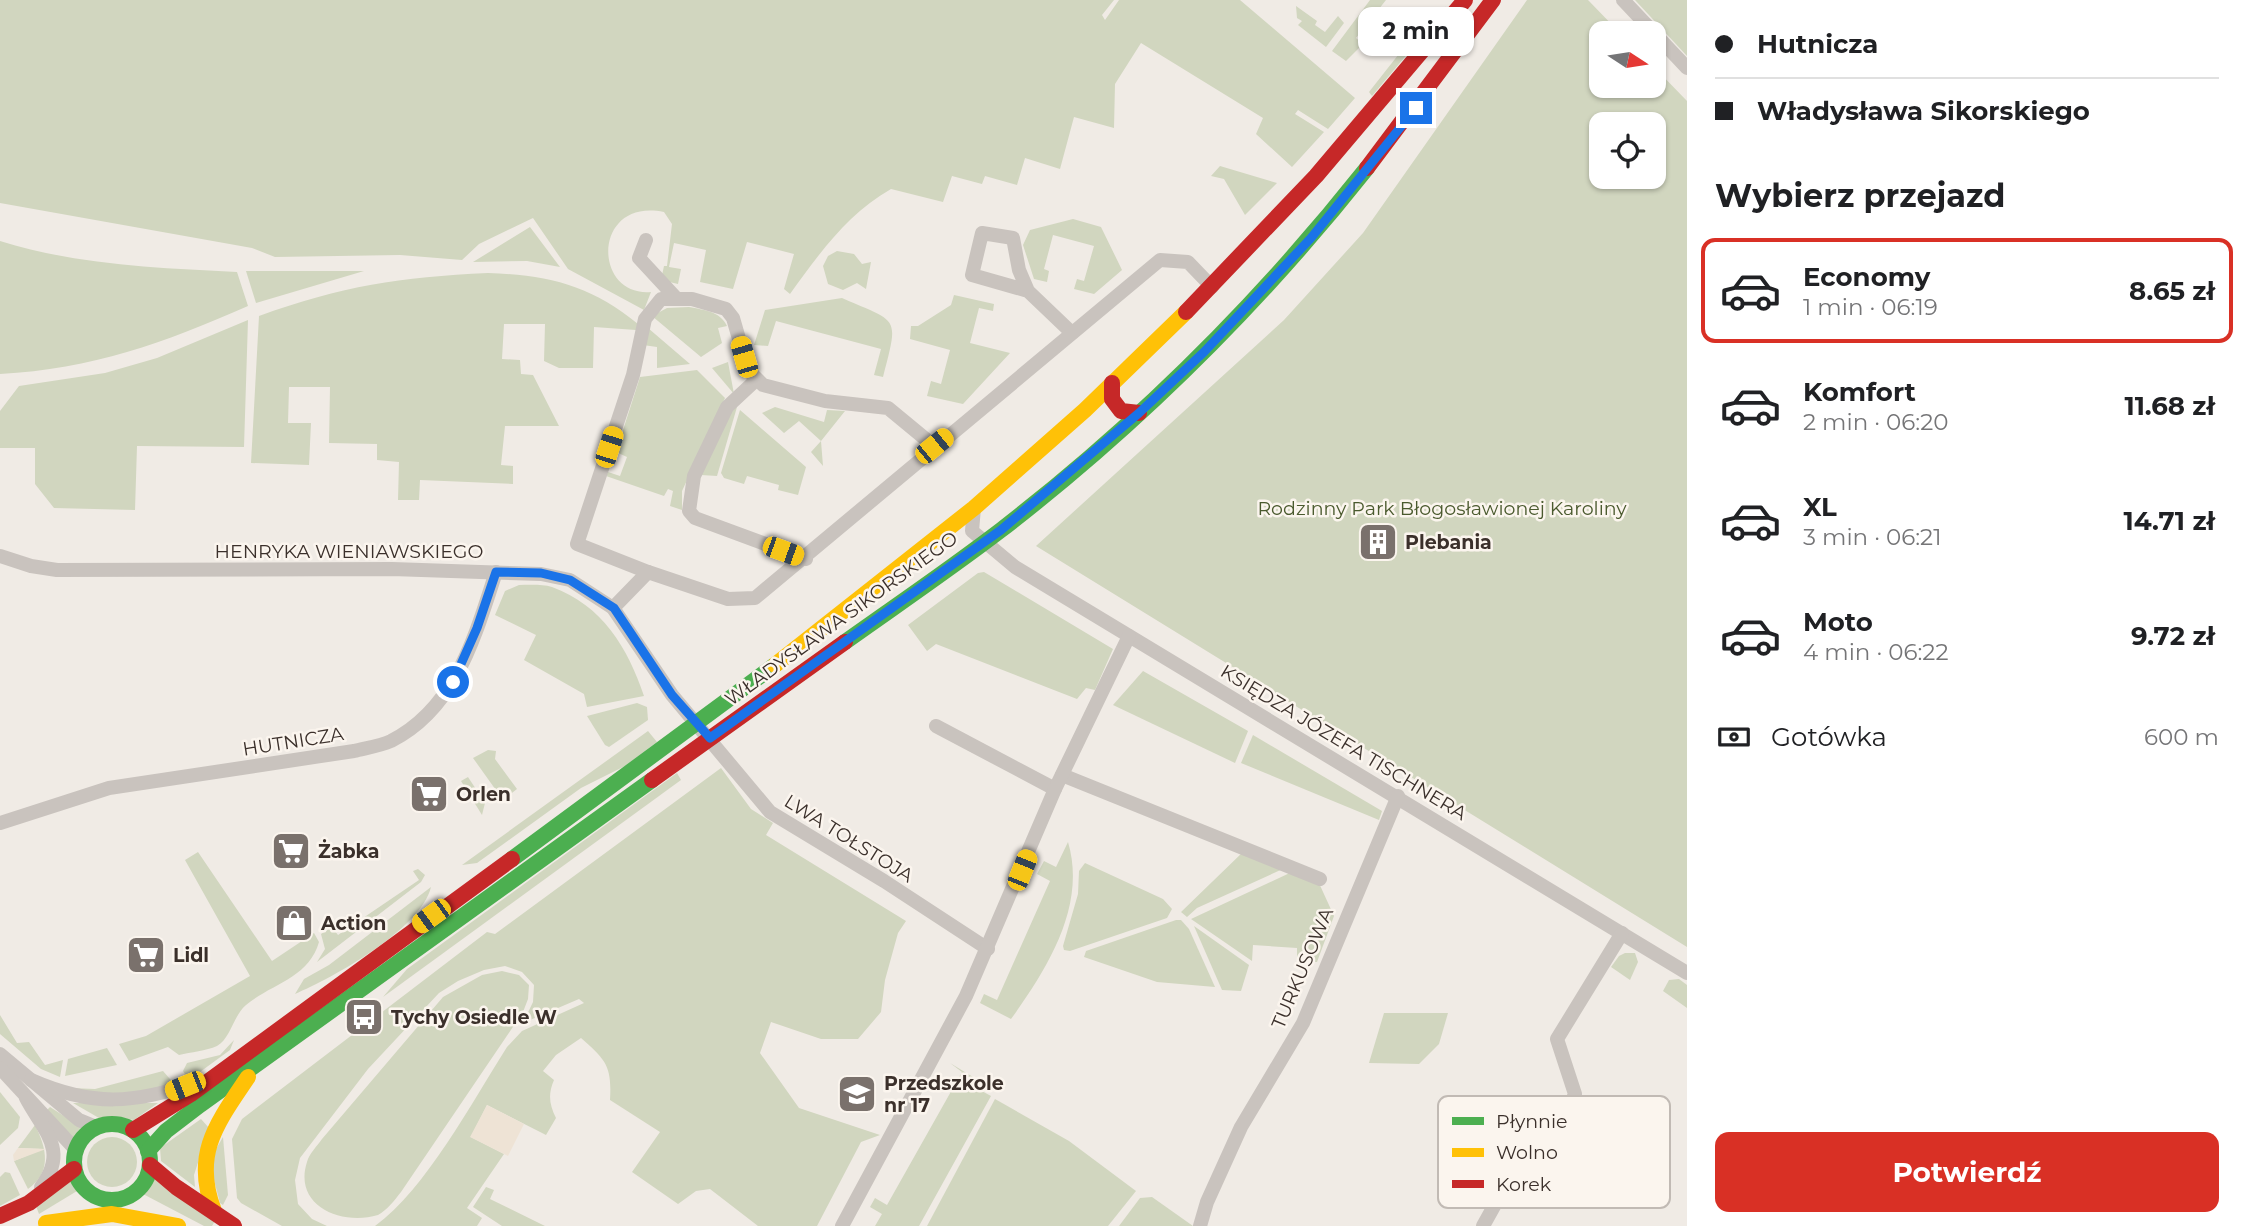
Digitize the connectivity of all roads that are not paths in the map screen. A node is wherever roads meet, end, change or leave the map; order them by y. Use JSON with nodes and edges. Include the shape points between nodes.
{"nodes":[{"id":1,"x":1465,"y":0,"type":"edge"},
{"id":2,"x":1493,"y":0,"type":"edge"},
{"id":3,"x":1623,"y":0,"type":"edge"},
{"id":4,"x":1687,"y":68,"type":"edge"},
{"id":5,"x":646,"y":240,"type":"dead end"},
{"id":6,"x":1212,"y":287,"type":"junction"},
{"id":7,"x":1028,"y":291,"type":"junction"},
{"id":8,"x":676,"y":298,"type":"junction"},
{"id":9,"x":1072,"y":333,"type":"junction"},
{"id":10,"x":755,"y":380,"type":"junction"},
{"id":11,"x":1112,"y":383,"type":"junction"},
{"id":12,"x":1139,"y":413,"type":"junction"},
{"id":13,"x":1057,"y":434,"type":"junction"},
{"id":14,"x":934,"y":446,"type":"junction"},
{"id":15,"x":1083,"y":462,"type":"junction"},
{"id":16,"x":974,"y":508,"type":"junction"},
{"id":17,"x":983,"y":542,"type":"junction"},
{"id":18,"x":0,"y":556,"type":"edge"},
{"id":19,"x":806,"y":559,"type":"junction"},
{"id":20,"x":496,"y":572,"type":"junction"},
{"id":21,"x":648,"y":572,"type":"junction"},
{"id":22,"x":614,"y":608,"type":"junction"},
{"id":23,"x":1129,"y":636,"type":"junction"},
{"id":24,"x":697,"y":724,"type":"junction"},
{"id":25,"x":936,"y":726,"type":"dead end"},
{"id":26,"x":710,"y":738,"type":"junction"},
{"id":27,"x":1062,"y":775,"type":"junction"},
{"id":28,"x":1055,"y":789,"type":"junction"},
{"id":29,"x":1398,"y":796,"type":"junction"},
{"id":30,"x":0,"y":824,"type":"edge"},
{"id":31,"x":1320,"y":879,"type":"dead end"},
{"id":32,"x":1622,"y":933,"type":"junction"},
{"id":33,"x":988,"y":949,"type":"junction"},
{"id":34,"x":1687,"y":974,"type":"edge"},
{"id":35,"x":0,"y":1054,"type":"edge"},
{"id":36,"x":255,"y":1067,"type":"junction"},
{"id":37,"x":0,"y":1068,"type":"edge"},
{"id":38,"x":208,"y":1079,"type":"junction"},
{"id":39,"x":31,"y":1080,"type":"junction"},
{"id":40,"x":1572,"y":1096,"type":"edge"},
{"id":41,"x":26,"y":1098,"type":"junction"},
{"id":42,"x":96,"y":1127,"type":"junction"},
{"id":43,"x":133,"y":1130,"type":"junction"},
{"id":44,"x":75,"y":1149,"type":"junction"},
{"id":45,"x":149,"y":1158,"type":"junction"},
{"id":46,"x":74,"y":1169,"type":"junction"},
{"id":47,"x":89,"y":1193,"type":"junction"},
{"id":48,"x":130,"y":1196,"type":"junction"},
{"id":49,"x":1493,"y":1208,"type":"edge"},
{"id":50,"x":214,"y":1211,"type":"junction"},
{"id":51,"x":0,"y":1215,"type":"edge"},
{"id":52,"x":43,"y":1225,"type":"edge"},
{"id":53,"x":178,"y":1226,"type":"edge"},
{"id":54,"x":189,"y":1226,"type":"edge"},
{"id":55,"x":234,"y":1226,"type":"edge"},
{"id":56,"x":842,"y":1226,"type":"edge"},
{"id":57,"x":1200,"y":1226,"type":"edge"},
{"id":58,"x":1483,"y":1226,"type":"edge"}],
"edges":[{"from":1,"to":6,"type":"street","name":"WŁADYSŁAWA SIKORSKIEGO","via":[[1316,176]]},
{"from":2,"to":12,"type":"street","name":"WŁADYSŁAWA SIKORSKIEGO","via":[[1402,127],[1311,238],[1204,352]]},
{"from":3,"to":4,"type":"street"},
{"from":5,"to":8,"type":"street","via":[[639,258]]},
{"from":6,"to":9,"type":"street","via":[[1188,262],[1160,260]]},
{"from":6,"to":11,"type":"street","name":"WŁADYSŁAWA SIKORSKIEGO"},
{"from":7,"to":7,"type":"street","via":[[1013,238],[982,233],[972,275]]},
{"from":7,"to":9,"type":"street"},
{"from":8,"to":10,"type":"street","via":[[728,310]]},
{"from":8,"to":21,"type":"street","via":[[662,299],[645,319],[633,375],[577,544]]},
{"from":9,"to":14,"type":"street"},
{"from":10,"to":14,"type":"street","via":[[825,401],[892,410]]},
{"from":10,"to":19,"type":"street","via":[[726,407],[694,475],[689,511],[695,518]]},
{"from":11,"to":12,"type":"street","via":[[1112,399],[1121,411]]},
{"from":11,"to":13,"type":"street","name":"WŁADYSŁAWA SIKORSKIEGO"},
{"from":12,"to":15,"type":"street","name":"WŁADYSŁAWA SIKORSKIEGO"},
{"from":13,"to":15,"type":"street","via":[[1073,437],[1083,447]]},
{"from":13,"to":16,"type":"street","name":"WŁADYSŁAWA SIKORSKIEGO"},
{"from":14,"to":19,"type":"street"},
{"from":15,"to":17,"type":"street","name":"WŁADYSŁAWA SIKORSKIEGO"},
{"from":16,"to":17,"type":"street","name":"WŁADYSŁAWA SIKORSKIEGO","via":[[972,531]]},
{"from":16,"to":24,"type":"street","name":"WŁADYSŁAWA SIKORSKIEGO"},
{"from":17,"to":23,"type":"street","name":"KSIĘDZA JÓZEFA TISCHNERA","via":[[1015,567]]},
{"from":17,"to":26,"type":"street","name":"WŁADYSŁAWA SIKORSKIEGO"},
{"from":18,"to":20,"type":"street","name":"HENRYKA WIENIAWSKIEGO","via":[[57,570]]},
{"from":19,"to":21,"type":"street","via":[[755,598],[729,599]]},
{"from":20,"to":22,"type":"street","name":"HENRYKA WIENIAWSKIEGO","via":[[541,573],[570,580]]},
{"from":20,"to":30,"type":"street","name":"HUTNICZA","via":[[463,663],[442,702],[390,742],[109,788]]},
{"from":21,"to":22,"type":"street"},
{"from":22,"to":24,"type":"street","name":"HENRYKA WIENIAWSKIEGO"},
{"from":23,"to":27,"type":"street"},
{"from":23,"to":29,"type":"street","name":"KSIĘDZA JÓZEFA TISCHNERA"},
{"from":24,"to":26,"type":"street","name":"HENRYKA WIENIAWSKIEGO"},
{"from":24,"to":38,"type":"street","name":"WŁADYSŁAWA SIKORSKIEGO"},
{"from":25,"to":28,"type":"street"},
{"from":26,"to":33,"type":"street","name":"LWA TOŁSTOJA","via":[[769,812]]},
{"from":26,"to":36,"type":"street","name":"WŁADYSŁAWA SIKORSKIEGO"},
{"from":27,"to":28,"type":"street"},
{"from":27,"to":31,"type":"street"},
{"from":28,"to":33,"type":"street"},
{"from":29,"to":32,"type":"street","name":"KSIĘDZA JÓZEFA TISCHNERA"},
{"from":29,"to":57,"type":"street","name":"TURKUSOWA","via":[[1351,901],[1321,985],[1236,1136]]},
{"from":32,"to":34,"type":"street","name":"KSIĘDZA JÓZEFA TISCHNERA"},
{"from":32,"to":40,"type":"street","via":[[1557,1039],[1574,1087]]},
{"from":33,"to":56,"type":"street"},
{"from":35,"to":39,"type":"street"},
{"from":36,"to":45,"type":"street","name":"WŁADYSŁAWA SIKORSKIEGO","via":[[166,1131]]},
{"from":36,"to":50,"type":"street","via":[[205,1152],[202,1174]]},
{"from":37,"to":41,"type":"street"},
{"from":38,"to":39,"type":"street","name":"WŁADYSŁAWA SIKORSKIEGO","via":[[164,1095],[118,1100],[77,1097]]},
{"from":38,"to":43,"type":"street","name":"WŁADYSŁAWA SIKORSKIEGO"},
{"from":39,"to":42,"type":"street","via":[[79,1120]]},
{"from":41,"to":44,"type":"street"},
{"from":41,"to":51,"type":"street","via":[[48,1136],[55,1160],[41,1186]]},
{"from":42,"to":43,"type":"street","via":[[115,1124]]},
{"from":42,"to":44,"type":"street"},
{"from":43,"to":45,"type":"street"},
{"from":44,"to":46,"type":"street"},
{"from":45,"to":48,"type":"street","via":[[146,1180]]},
{"from":45,"to":50,"type":"street","via":[[176,1187]]},
{"from":46,"to":47,"type":"street"},
{"from":46,"to":51,"type":"street","via":[[29,1203]]},
{"from":47,"to":48,"type":"street","via":[[109,1200]]},
{"from":47,"to":52,"type":"street","via":[[50,1214]]},
{"from":48,"to":54,"type":"street"},
{"from":49,"to":58,"type":"street"},
{"from":50,"to":55,"type":"street"},
{"from":52,"to":53,"type":"street","via":[[106,1213]]}]}
